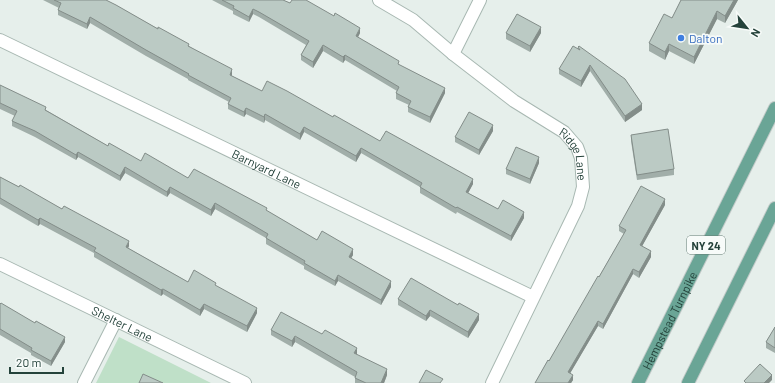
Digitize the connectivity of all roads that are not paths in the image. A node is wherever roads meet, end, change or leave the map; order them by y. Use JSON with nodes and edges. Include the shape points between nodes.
{"nodes":[{"id":1,"x":379,"y":0,"type":"edge"},
{"id":2,"x":480,"y":0,"type":"edge"},
{"id":3,"x":0,"y":40,"type":"edge"},
{"id":4,"x":453,"y":54,"type":"junction"},
{"id":5,"x":775,"y":108,"type":"edge"},
{"id":6,"x":775,"y":208,"type":"edge"},
{"id":7,"x":0,"y":264,"type":"edge"},
{"id":8,"x":533,"y":298,"type":"junction"},
{"id":9,"x":116,"y":320,"type":"junction"},
{"id":10,"x":84,"y":383,"type":"edge"},
{"id":11,"x":245,"y":383,"type":"edge"},
{"id":12,"x":492,"y":383,"type":"edge"},
{"id":13,"x":638,"y":383,"type":"edge"},
{"id":14,"x":688,"y":383,"type":"edge"}],
"edges":[{"from":1,"to":4,"type":"street","name":"Ridge Lane","via":[[413,20]]},
{"from":2,"to":4,"type":"street"},
{"from":3,"to":8,"type":"street","name":"Barnyard Lane"},
{"from":4,"to":8,"type":"street","name":"Ridge Lane","via":[[514,101],[564,132],[577,147],[582,158],[582,187],[578,206]]},
{"from":5,"to":13,"type":"main road","name":"Hempstead Turnpike","number":"NY 24"},
{"from":6,"to":14,"type":"main road"},
{"from":7,"to":9,"type":"street","name":"Shelter Lane"},
{"from":8,"to":12,"type":"street","name":"Ridge Lane"},
{"from":9,"to":10,"type":"street"},
{"from":9,"to":11,"type":"street","name":"Shelter Lane"}]}
